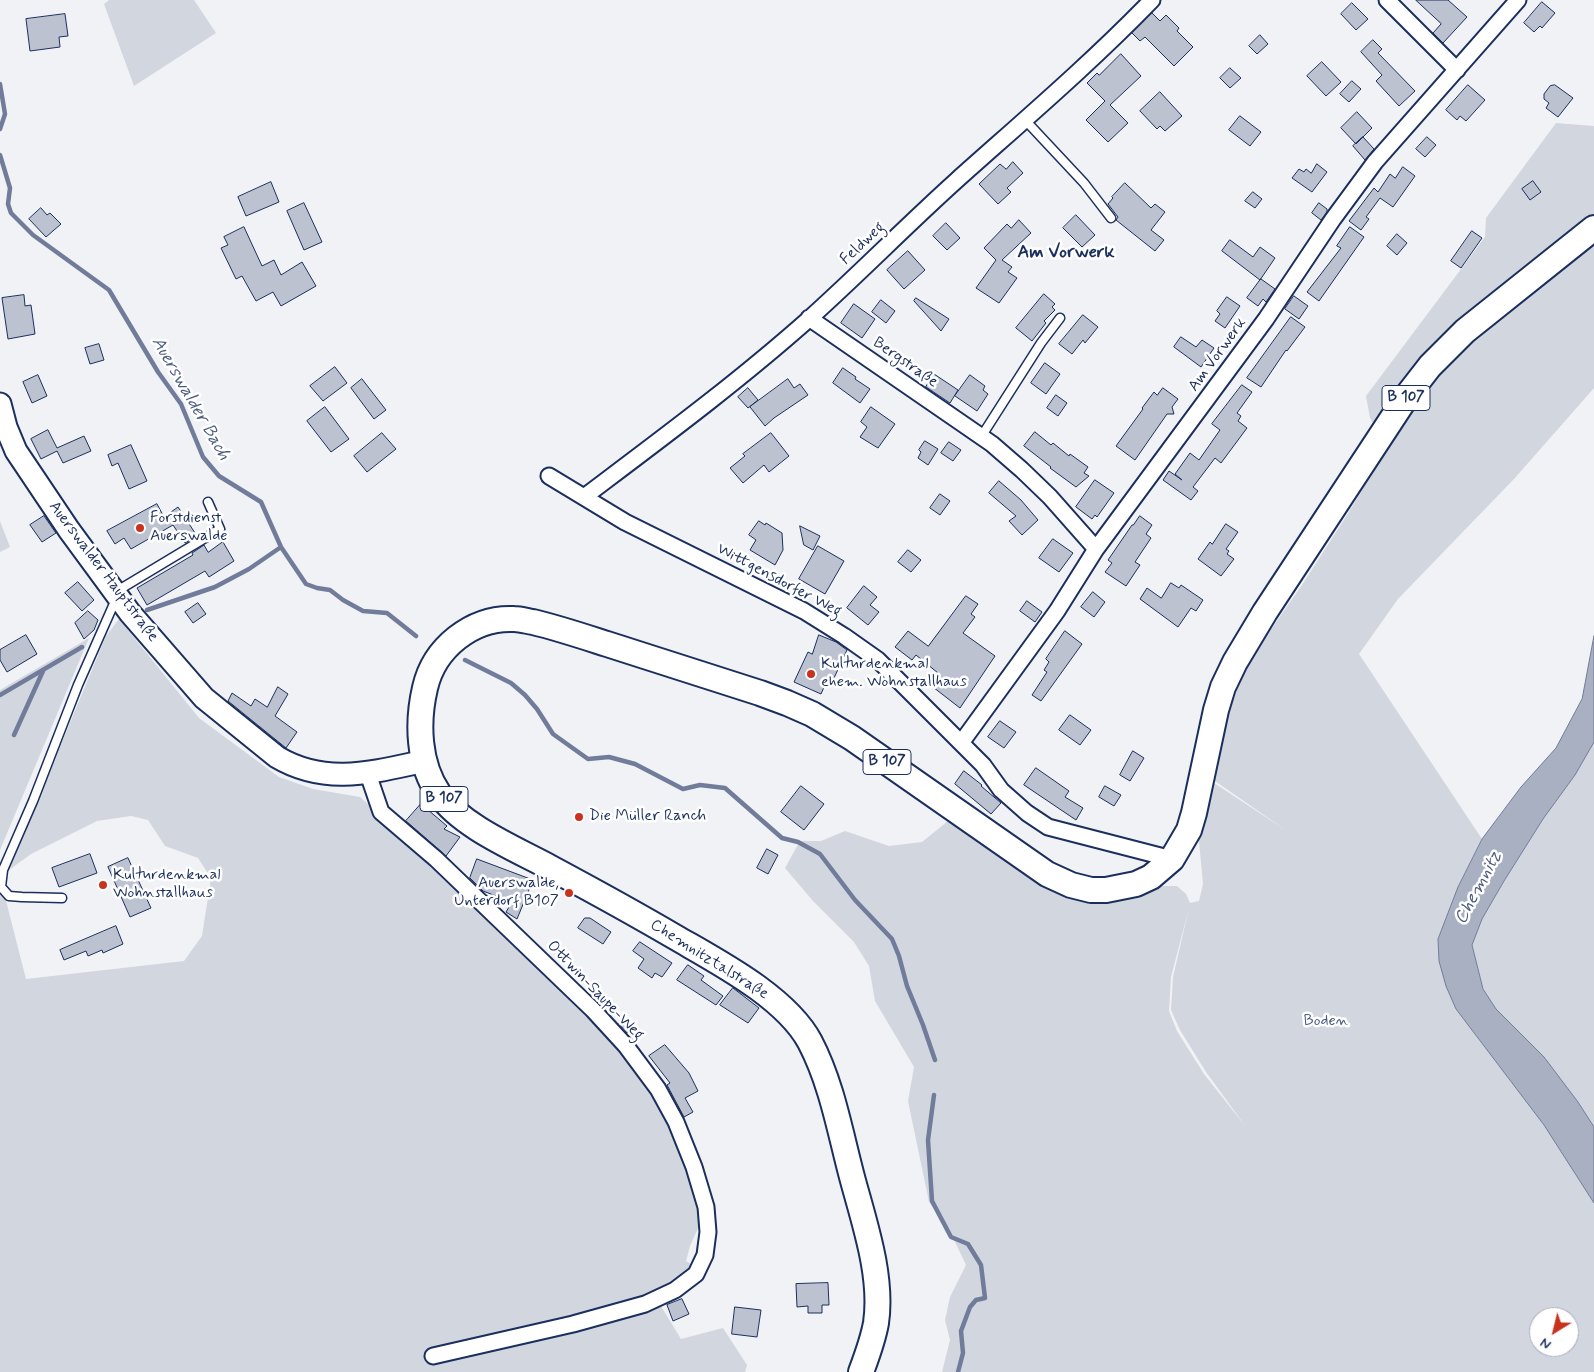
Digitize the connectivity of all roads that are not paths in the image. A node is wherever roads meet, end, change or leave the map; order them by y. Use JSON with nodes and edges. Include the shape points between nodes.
{"nodes":[{"id":1,"x":1152,"y":0,"type":"edge"},
{"id":2,"x":1387,"y":0,"type":"edge"},
{"id":3,"x":1518,"y":0,"type":"edge"},
{"id":4,"x":1457,"y":70,"type":"junction"},
{"id":5,"x":1026,"y":121,"type":"junction"},
{"id":6,"x":1111,"y":218,"type":"dead end"},
{"id":7,"x":1594,"y":228,"type":"edge"},
{"id":8,"x":809,"y":318,"type":"junction"},
{"id":9,"x":1060,"y":318,"type":"dead end"},
{"id":10,"x":0,"y":404,"type":"edge"},
{"id":11,"x":981,"y":437,"type":"junction"},
{"id":12,"x":549,"y":476,"type":"dead end"},
{"id":13,"x":584,"y":497,"type":"junction"},
{"id":14,"x":208,"y":502,"type":"dead end"},
{"id":15,"x":1096,"y":549,"type":"junction"},
{"id":16,"x":116,"y":594,"type":"junction"},
{"id":17,"x":961,"y":743,"type":"junction"},
{"id":18,"x":425,"y":761,"type":"junction"},
{"id":19,"x":368,"y":774,"type":"junction"},
{"id":20,"x":1172,"y":859,"type":"junction"},
{"id":21,"x":62,"y":898,"type":"dead end"},
{"id":22,"x":433,"y":1356,"type":"dead end"},
{"id":23,"x":861,"y":1372,"type":"edge"}],
"edges":[{"from":1,"to":5,"type":"street","name":"Feldweg"},
{"from":2,"to":4,"type":"street"},
{"from":3,"to":4,"type":"street","name":"Am Vorwerk"},
{"from":4,"to":15,"type":"street","name":"Am Vorwerk","via":[[1375,162],[1266,319]]},
{"from":5,"to":6,"type":"lane","via":[[1084,183]]},
{"from":5,"to":8,"type":"street","name":"Feldweg"},
{"from":7,"to":20,"type":"main road","number":"B 107","via":[[1465,331],[1430,366],[1389,422],[1235,662],[1216,710],[1189,830]]},
{"from":8,"to":11,"type":"street","name":"Bergstraße"},
{"from":8,"to":13,"type":"street","name":"Feldweg","via":[[695,414]]},
{"from":9,"to":11,"type":"lane"},
{"from":10,"to":16,"type":"main road","name":"Auerswalder Hauptstraße","via":[[16,451]]},
{"from":11,"to":15,"type":"street","name":"Bergstraße","via":[[1050,497]]},
{"from":12,"to":13,"type":"street","name":"Wittgensdorfer Weg"},
{"from":13,"to":17,"type":"street","name":"Wittgensdorfer Weg","via":[[625,522],[804,611],[844,636],[878,660]]},
{"from":14,"to":16,"type":"lane","via":[[220,528]]},
{"from":15,"to":17,"type":"street","name":"Am Vorwerk","via":[[1057,611]]},
{"from":16,"to":19,"type":"main road","name":"Auerswalder Hauptstraße","via":[[204,698],[277,757],[289,764],[327,775]]},
{"from":16,"to":21,"type":"lane","via":[[3,870],[1,887],[9,896]]},
{"from":17,"to":20,"type":"street","name":"Wittgensdorfer Weg","via":[[1001,790],[1048,827]]},
{"from":18,"to":19,"type":"main road","name":"Auerswalder Hauptstraße"},
{"from":18,"to":20,"type":"main road","number":"B 107","via":[[421,717],[427,679],[433,664],[452,642],[474,626],[493,620],[514,619],[565,630],[751,690],[812,714],[852,738],[1047,874],[1072,885],[1091,890],[1129,886],[1151,877]]},
{"from":18,"to":23,"type":"main road","name":"Chemnitztalstraße","number":"B 107","via":[[439,794],[470,822],[723,965],[787,1012],[809,1040],[829,1088],[866,1228],[876,1282],[876,1322]]},
{"from":19,"to":22,"type":"street","name":"Ottwin-Saupe-Weg","via":[[381,812],[436,859],[593,1010],[626,1046],[658,1089],[676,1122],[706,1207],[708,1232],[705,1254],[696,1274],[675,1290],[645,1304],[572,1324]]}]}
